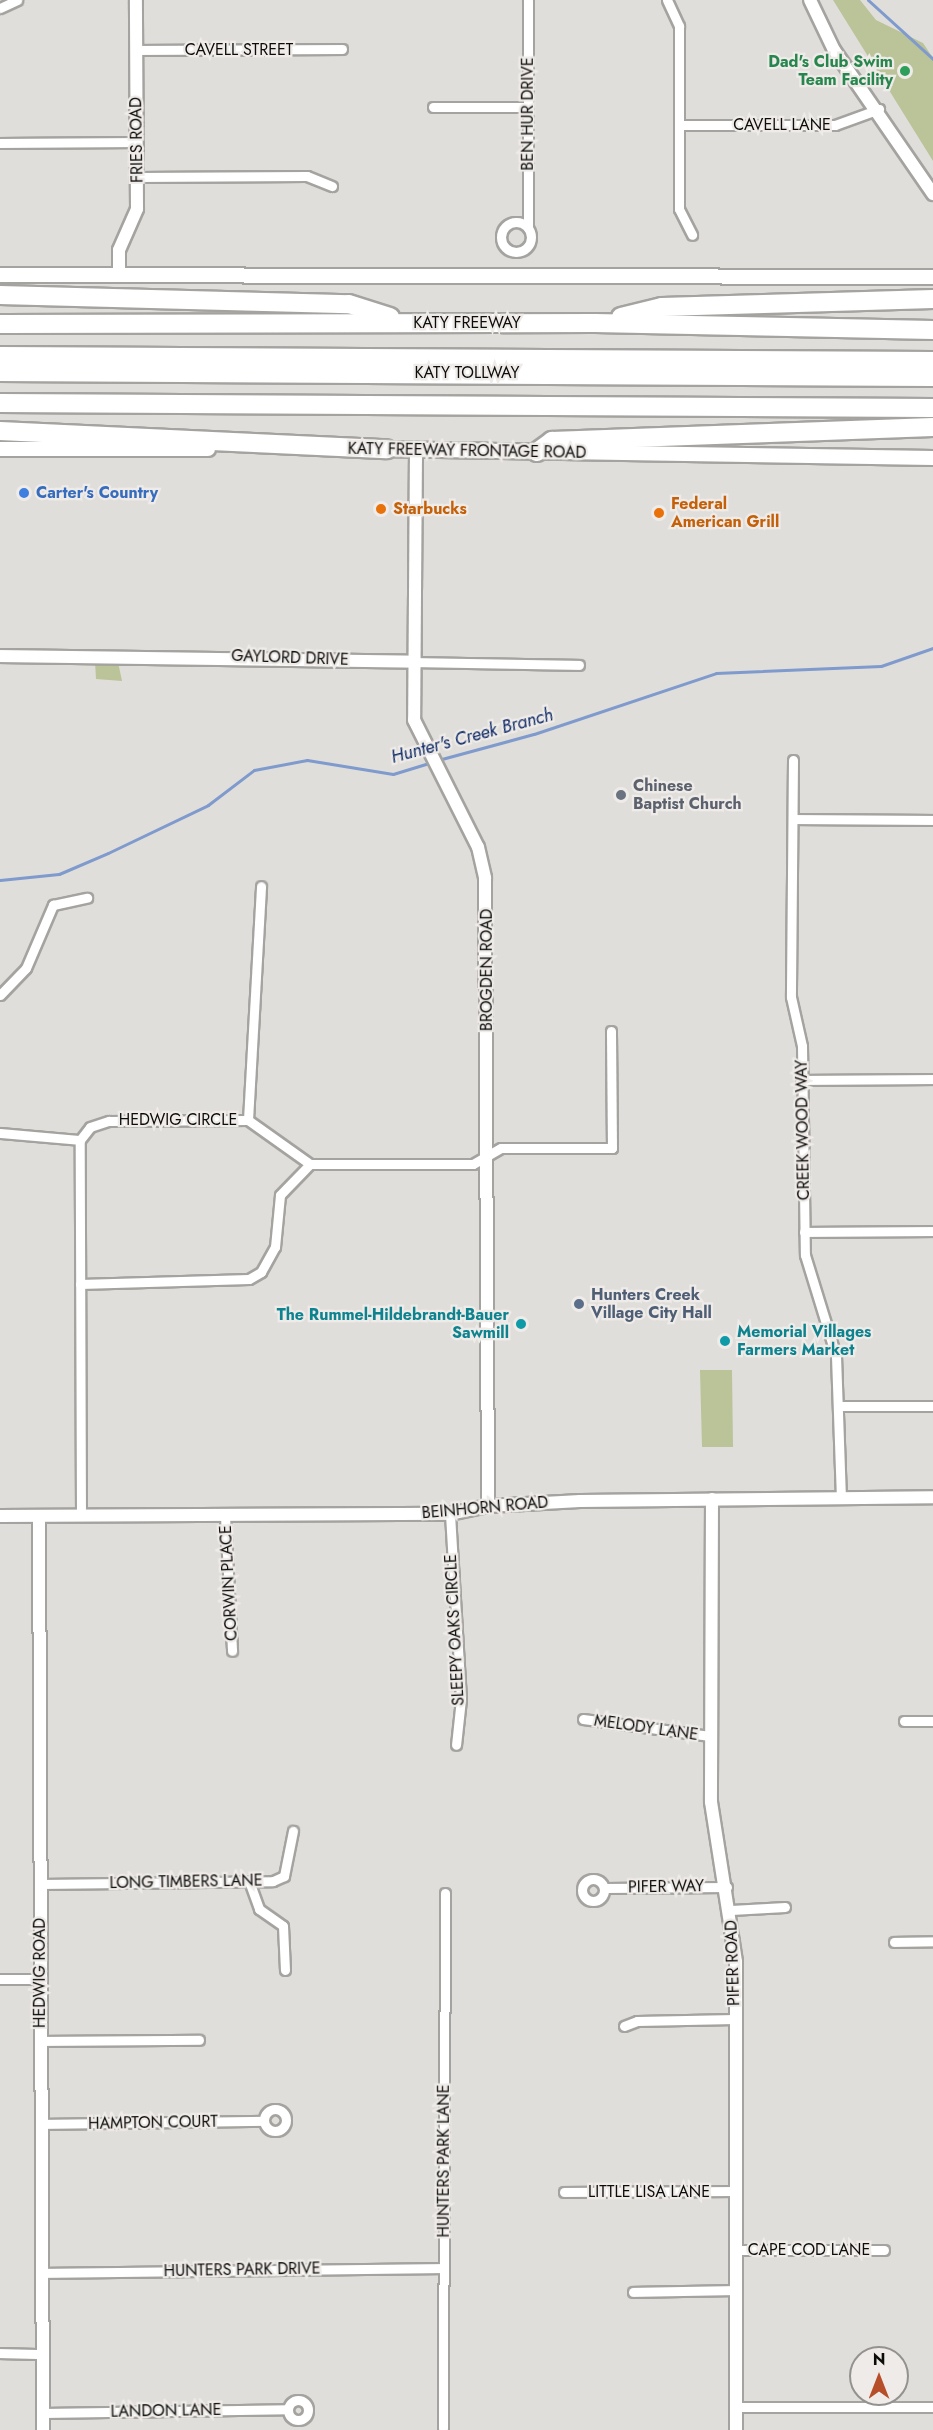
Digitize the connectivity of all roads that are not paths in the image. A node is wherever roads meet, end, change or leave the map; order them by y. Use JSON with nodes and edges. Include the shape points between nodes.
{"nodes":[{"id":1,"x":17,"y":0,"type":"edge"},
{"id":2,"x":136,"y":0,"type":"edge"},
{"id":3,"x":528,"y":0,"type":"edge"},
{"id":4,"x":668,"y":0,"type":"edge"},
{"id":5,"x":810,"y":0,"type":"edge"},
{"id":6,"x":0,"y":9,"type":"edge"},
{"id":7,"x":342,"y":49,"type":"dead end"},
{"id":8,"x":136,"y":50,"type":"junction"},
{"id":9,"x":433,"y":107,"type":"dead end"},
{"id":10,"x":528,"y":107,"type":"junction"},
{"id":11,"x":879,"y":110,"type":"junction"},
{"id":12,"x":682,"y":125,"type":"junction"},
{"id":13,"x":135,"y":142,"type":"junction"},
{"id":14,"x":0,"y":143,"type":"edge"},
{"id":15,"x":137,"y":177,"type":"junction"},
{"id":16,"x":332,"y":186,"type":"dead end"},
{"id":17,"x":933,"y":194,"type":"edge"},
{"id":18,"x":528,"y":228,"type":"dead end"},
{"id":19,"x":692,"y":235,"type":"dead end"},
{"id":20,"x":0,"y":275,"type":"edge"},
{"id":21,"x":119,"y":276,"type":"junction"},
{"id":22,"x":930,"y":276,"type":"edge"},
{"id":23,"x":0,"y":295,"type":"edge"},
{"id":24,"x":933,"y":299,"type":"edge"},
{"id":25,"x":406,"y":323,"type":"junction"},
{"id":26,"x":595,"y":323,"type":"junction"},
{"id":27,"x":0,"y":324,"type":"edge"},
{"id":28,"x":933,"y":330,"type":"edge"},
{"id":29,"x":0,"y":356,"type":"edge"},
{"id":30,"x":933,"y":361,"type":"edge"},
{"id":31,"x":0,"y":372,"type":"edge"},
{"id":32,"x":933,"y":377,"type":"edge"},
{"id":33,"x":0,"y":403,"type":"edge"},
{"id":34,"x":933,"y":408,"type":"edge"},
{"id":35,"x":933,"y":426,"type":"edge"},
{"id":36,"x":0,"y":431,"type":"edge"},
{"id":37,"x":0,"y":449,"type":"edge"},
{"id":38,"x":387,"y":449,"type":"junction"},
{"id":39,"x":416,"y":450,"type":"junction"},
{"id":40,"x":537,"y":452,"type":"junction"},
{"id":41,"x":933,"y":458,"type":"edge"},
{"id":42,"x":0,"y":656,"type":"edge"},
{"id":43,"x":414,"y":662,"type":"junction"},
{"id":44,"x":579,"y":665,"type":"dead end"},
{"id":45,"x":793,"y":760,"type":"dead end"},
{"id":46,"x":794,"y":819,"type":"junction"},
{"id":47,"x":933,"y":820,"type":"edge"},
{"id":48,"x":261,"y":886,"type":"dead end"},
{"id":49,"x":87,"y":898,"type":"dead end"},
{"id":50,"x":0,"y":995,"type":"edge"},
{"id":51,"x":611,"y":1031,"type":"dead end"},
{"id":52,"x":933,"y":1079,"type":"edge"},
{"id":53,"x":801,"y":1080,"type":"junction"},
{"id":54,"x":248,"y":1119,"type":"junction"},
{"id":55,"x":0,"y":1133,"type":"edge"},
{"id":56,"x":80,"y":1140,"type":"junction"},
{"id":57,"x":486,"y":1157,"type":"junction"},
{"id":58,"x":310,"y":1164,"type":"junction"},
{"id":59,"x":804,"y":1232,"type":"junction"},
{"id":60,"x":933,"y":1232,"type":"edge"},
{"id":61,"x":80,"y":1284,"type":"junction"},
{"id":62,"x":840,"y":1406,"type":"junction"},
{"id":63,"x":933,"y":1406,"type":"edge"},
{"id":64,"x":841,"y":1497,"type":"junction"},
{"id":65,"x":933,"y":1497,"type":"edge"},
{"id":66,"x":711,"y":1499,"type":"junction"},
{"id":67,"x":488,"y":1506,"type":"junction"},
{"id":68,"x":450,"y":1514,"type":"junction"},
{"id":69,"x":81,"y":1515,"type":"junction"},
{"id":70,"x":0,"y":1516,"type":"edge"},
{"id":71,"x":39,"y":1516,"type":"junction"},
{"id":72,"x":225,"y":1516,"type":"junction"},
{"id":73,"x":232,"y":1651,"type":"dead end"},
{"id":74,"x":583,"y":1719,"type":"dead end"},
{"id":75,"x":904,"y":1721,"type":"dead end"},
{"id":76,"x":933,"y":1721,"type":"edge"},
{"id":77,"x":710,"y":1736,"type":"junction"},
{"id":78,"x":456,"y":1745,"type":"dead end"},
{"id":79,"x":293,"y":1831,"type":"dead end"},
{"id":80,"x":249,"y":1881,"type":"junction"},
{"id":81,"x":40,"y":1884,"type":"junction"},
{"id":82,"x":727,"y":1887,"type":"junction"},
{"id":83,"x":605,"y":1888,"type":"dead end"},
{"id":84,"x":445,"y":1893,"type":"dead end"},
{"id":85,"x":785,"y":1907,"type":"dead end"},
{"id":86,"x":731,"y":1910,"type":"junction"},
{"id":87,"x":933,"y":1941,"type":"edge"},
{"id":88,"x":894,"y":1942,"type":"dead end"},
{"id":89,"x":285,"y":1970,"type":"dead end"},
{"id":90,"x":0,"y":1979,"type":"edge"},
{"id":91,"x":40,"y":1979,"type":"junction"},
{"id":92,"x":735,"y":2019,"type":"junction"},
{"id":93,"x":624,"y":2026,"type":"dead end"},
{"id":94,"x":199,"y":2040,"type":"dead end"},
{"id":95,"x":41,"y":2041,"type":"junction"},
{"id":96,"x":264,"y":2121,"type":"dead end"},
{"id":97,"x":42,"y":2124,"type":"junction"},
{"id":98,"x":564,"y":2192,"type":"dead end"},
{"id":99,"x":734,"y":2192,"type":"junction"},
{"id":100,"x":735,"y":2250,"type":"junction"},
{"id":101,"x":884,"y":2250,"type":"dead end"},
{"id":102,"x":444,"y":2268,"type":"junction"},
{"id":103,"x":41,"y":2273,"type":"junction"},
{"id":104,"x":733,"y":2290,"type":"junction"},
{"id":105,"x":633,"y":2292,"type":"dead end"},
{"id":106,"x":0,"y":2353,"type":"edge"},
{"id":107,"x":42,"y":2354,"type":"junction"},
{"id":108,"x":735,"y":2407,"type":"junction"},
{"id":109,"x":933,"y":2407,"type":"edge"},
{"id":110,"x":288,"y":2409,"type":"dead end"},
{"id":111,"x":43,"y":2413,"type":"junction"},
{"id":112,"x":443,"y":2428,"type":"dead end"},
{"id":113,"x":43,"y":2430,"type":"edge"},
{"id":114,"x":736,"y":2430,"type":"edge"}],
"edges":[{"from":1,"to":6,"type":"street"},
{"from":2,"to":8,"type":"street","name":"FRIES ROAD"},
{"from":3,"to":10,"type":"street","name":"BEN HUR DRIVE"},
{"from":4,"to":12,"type":"street","via":[[679,26]]},
{"from":5,"to":11,"type":"street","via":[[834,50]]},
{"from":7,"to":8,"type":"street","name":"CAVELL STREET"},
{"from":8,"to":13,"type":"street","name":"FRIES ROAD"},
{"from":9,"to":10,"type":"street"},
{"from":10,"to":18,"type":"street","name":"BEN HUR DRIVE"},
{"from":11,"to":12,"type":"street","name":"CAVELL LANE","via":[[841,125]]},
{"from":11,"to":17,"type":"street"},
{"from":12,"to":19,"type":"street","via":[[679,209]]},
{"from":13,"to":14,"type":"street"},
{"from":13,"to":15,"type":"street","name":"FRIES ROAD"},
{"from":15,"to":16,"type":"street","via":[[307,176]]},
{"from":15,"to":21,"type":"street","name":"FRIES ROAD","via":[[137,209],[119,250]]},
{"from":20,"to":21,"type":"main road"},
{"from":21,"to":22,"type":"main road"},
{"from":23,"to":25,"type":"highway","via":[[349,304]]},
{"from":24,"to":26,"type":"highway","via":[[662,307]]},
{"from":25,"to":26,"type":"highway","name":"KATY FREEWAY"},
{"from":25,"to":27,"type":"highway","name":"KATY FREEWAY"},
{"from":26,"to":28,"type":"highway","name":"KATY FREEWAY"},
{"from":29,"to":30,"type":"highway","name":"KATY TOLLWAY"},
{"from":31,"to":32,"type":"highway","name":"KATY TOLLWAY"},
{"from":33,"to":34,"type":"highway"},
{"from":35,"to":40,"type":"highway","via":[[552,441]]},
{"from":36,"to":38,"type":"highway"},
{"from":37,"to":38,"type":"main road","name":"KATY FREEWAY FRONTAGE ROAD"},
{"from":38,"to":39,"type":"main road","name":"KATY FREEWAY FRONTAGE ROAD"},
{"from":39,"to":40,"type":"main road","name":"KATY FREEWAY FRONTAGE ROAD"},
{"from":39,"to":43,"type":"street","name":"BROGDEN ROAD"},
{"from":40,"to":41,"type":"main road","name":"KATY FREEWAY FRONTAGE ROAD"},
{"from":42,"to":43,"type":"street","name":"GAYLORD DRIVE"},
{"from":43,"to":44,"type":"street","name":"GAYLORD DRIVE"},
{"from":43,"to":57,"type":"street","name":"BROGDEN ROAD","via":[[414,720],[425,749],[478,847],[485,878]]},
{"from":45,"to":46,"type":"street","name":"CREEK WOOD WAY"},
{"from":46,"to":47,"type":"street"},
{"from":46,"to":53,"type":"street","name":"CREEK WOOD WAY","via":[[791,997],[802,1046]]},
{"from":48,"to":54,"type":"street","name":"HEDWIG CIRCLE"},
{"from":49,"to":50,"type":"street","via":[[53,904],[27,968]]},
{"from":51,"to":57,"type":"street","via":[[612,1148],[501,1148]]},
{"from":52,"to":53,"type":"street"},
{"from":53,"to":59,"type":"street","name":"CREEK WOOD WAY"},
{"from":54,"to":56,"type":"street","name":"HEDWIG CIRCLE","via":[[109,1120],[90,1127]]},
{"from":54,"to":58,"type":"street","name":"HEDWIG CIRCLE"},
{"from":55,"to":56,"type":"street"},
{"from":56,"to":61,"type":"street"},
{"from":57,"to":58,"type":"street","via":[[473,1164]]},
{"from":57,"to":67,"type":"street","name":"BROGDEN ROAD"},
{"from":58,"to":61,"type":"street","via":[[280,1195],[275,1248],[261,1272],[249,1278]]},
{"from":59,"to":60,"type":"street"},
{"from":59,"to":62,"type":"street","name":"CREEK WOOD WAY","via":[[811,1278],[836,1356]]},
{"from":61,"to":69,"type":"street"},
{"from":62,"to":63,"type":"street"},
{"from":62,"to":64,"type":"street","name":"CREEK WOOD WAY"},
{"from":64,"to":65,"type":"street","name":"BEINHORN ROAD"},
{"from":64,"to":66,"type":"street","name":"BEINHORN ROAD"},
{"from":66,"to":67,"type":"street","name":"BEINHORN ROAD"},
{"from":66,"to":77,"type":"street","name":"PIFER ROAD"},
{"from":67,"to":68,"type":"street","name":"BEINHORN ROAD"},
{"from":68,"to":72,"type":"street","name":"BEINHORN ROAD"},
{"from":68,"to":78,"type":"street","name":"SLEEPY OAKS CIRCLE","via":[[461,1699]]},
{"from":69,"to":71,"type":"street","name":"BEINHORN ROAD"},
{"from":69,"to":72,"type":"street","name":"BEINHORN ROAD"},
{"from":70,"to":71,"type":"street","name":"BEINHORN ROAD"},
{"from":71,"to":81,"type":"street","name":"HEDWIG ROAD"},
{"from":72,"to":73,"type":"street","name":"CORWIN PLACE"},
{"from":74,"to":77,"type":"street","name":"MELODY LANE"},
{"from":75,"to":76,"type":"street"},
{"from":77,"to":82,"type":"street","name":"PIFER ROAD","via":[[713,1835]]},
{"from":79,"to":80,"type":"street","name":"LONG TIMBERS LANE","via":[[284,1876]]},
{"from":80,"to":81,"type":"street","name":"LONG TIMBERS LANE"},
{"from":80,"to":89,"type":"street","via":[[259,1909],[283,1926]]},
{"from":81,"to":91,"type":"street","name":"HEDWIG ROAD"},
{"from":82,"to":83,"type":"street","name":"PIFER WAY"},
{"from":82,"to":86,"type":"street","name":"PIFER ROAD"},
{"from":84,"to":102,"type":"street","name":"HUNTERS PARK LANE"},
{"from":85,"to":86,"type":"street"},
{"from":86,"to":92,"type":"street","name":"PIFER ROAD"},
{"from":87,"to":88,"type":"street"},
{"from":90,"to":91,"type":"street"},
{"from":91,"to":95,"type":"street","name":"HEDWIG ROAD"},
{"from":92,"to":93,"type":"street","via":[[637,2021]]},
{"from":92,"to":99,"type":"street","name":"PIFER ROAD"},
{"from":94,"to":95,"type":"street"},
{"from":95,"to":97,"type":"street","name":"HEDWIG ROAD"},
{"from":96,"to":97,"type":"street","name":"HAMPTON COURT"},
{"from":97,"to":103,"type":"street","name":"HEDWIG ROAD"},
{"from":98,"to":99,"type":"street","name":"LITTLE LISA LANE"},
{"from":99,"to":100,"type":"street","name":"PIFER ROAD"},
{"from":100,"to":101,"type":"street","name":"CAPE COD LANE"},
{"from":100,"to":104,"type":"street","name":"PIFER ROAD"},
{"from":102,"to":103,"type":"street","name":"HUNTERS PARK DRIVE"},
{"from":102,"to":112,"type":"street","name":"HUNTERS PARK LANE"},
{"from":103,"to":107,"type":"street","name":"HEDWIG ROAD"},
{"from":104,"to":105,"type":"street"},
{"from":104,"to":108,"type":"street","name":"PIFER ROAD"},
{"from":106,"to":107,"type":"street"},
{"from":107,"to":111,"type":"street","name":"HEDWIG ROAD"},
{"from":108,"to":109,"type":"street"},
{"from":108,"to":114,"type":"street","name":"PIFER ROAD"},
{"from":110,"to":111,"type":"street","name":"LANDON LANE"},
{"from":111,"to":113,"type":"street","name":"HEDWIG ROAD"}]}
